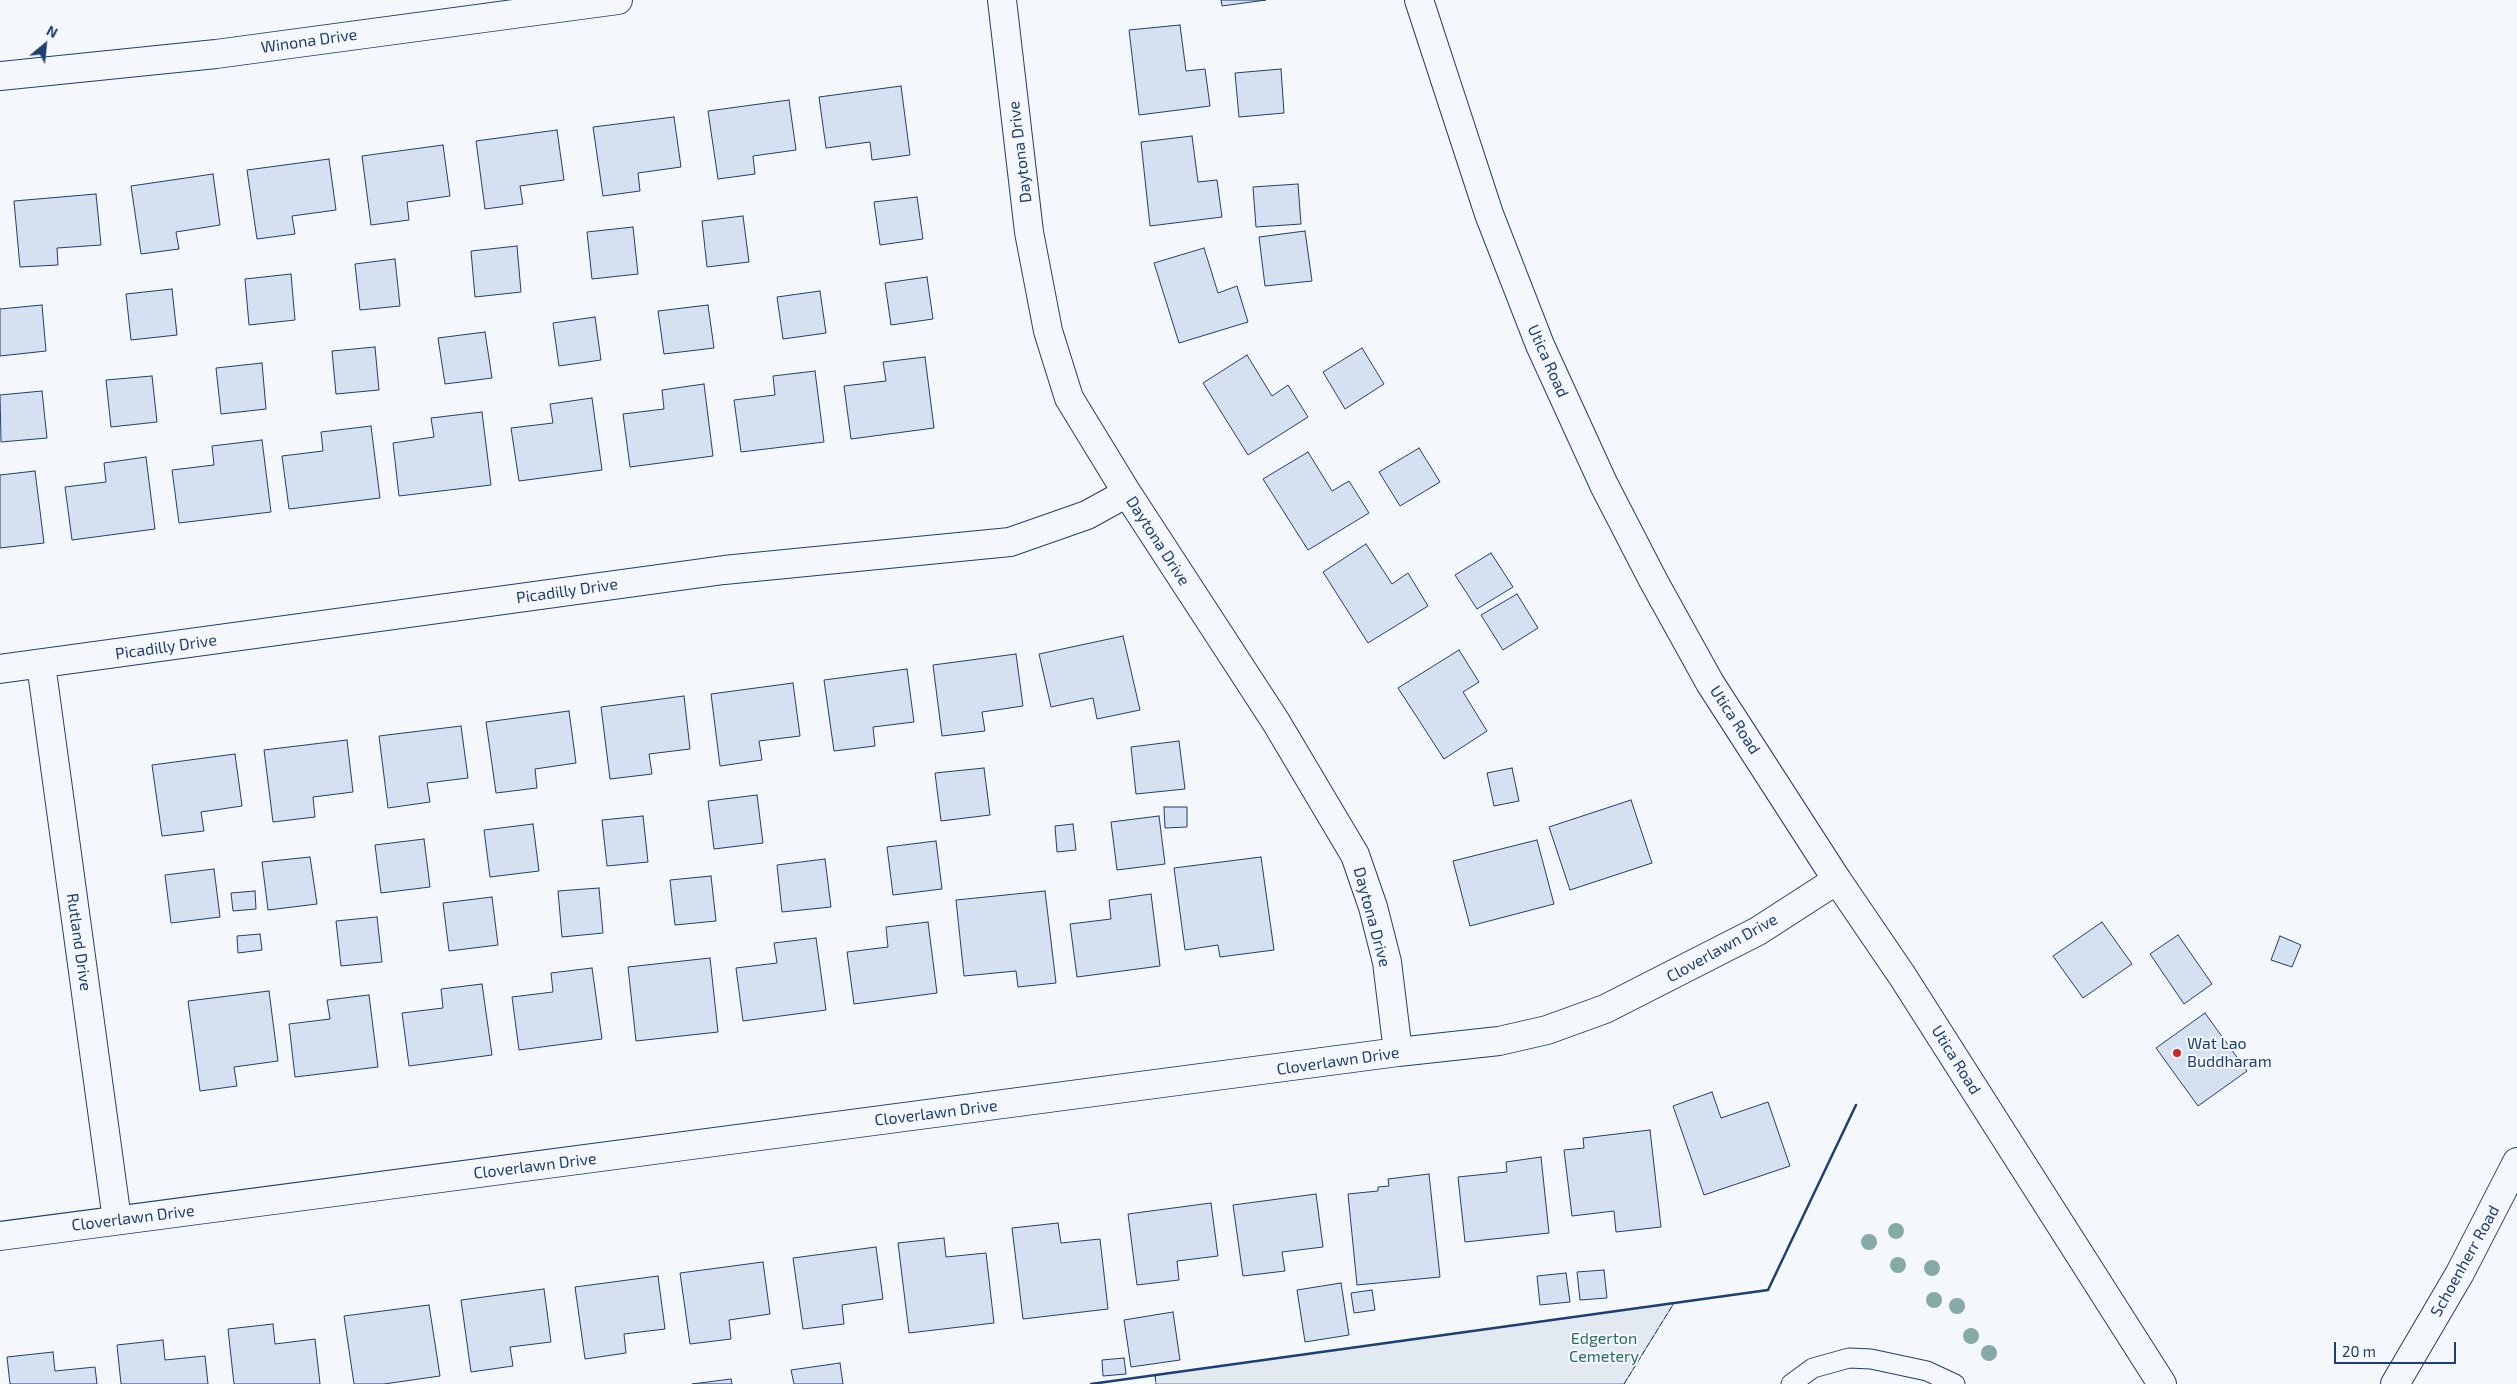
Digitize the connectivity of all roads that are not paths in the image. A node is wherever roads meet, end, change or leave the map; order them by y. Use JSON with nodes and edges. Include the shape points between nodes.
{"nodes":[{"id":1,"x":618,"y":0,"type":"edge"},
{"id":2,"x":1002,"y":0,"type":"edge"},
{"id":3,"x":1419,"y":0,"type":"edge"},
{"id":4,"x":0,"y":76,"type":"edge"},
{"id":5,"x":1127,"y":493,"type":"junction"},
{"id":6,"x":41,"y":664,"type":"junction"},
{"id":7,"x":0,"y":669,"type":"edge"},
{"id":8,"x":1837,"y":880,"type":"junction"},
{"id":9,"x":1398,"y":1052,"type":"junction"},
{"id":10,"x":2517,"y":1162,"type":"edge"},
{"id":11,"x":117,"y":1220,"type":"junction"},
{"id":12,"x":0,"y":1236,"type":"edge"},
{"id":13,"x":1791,"y":1384,"type":"edge"},
{"id":14,"x":1955,"y":1384,"type":"edge"},
{"id":15,"x":2162,"y":1384,"type":"edge"},
{"id":16,"x":2395,"y":1384,"type":"edge"}],
"edges":[{"from":1,"to":4,"type":"street","name":"Winona Drive","via":[[216,54]]},
{"from":2,"to":5,"type":"street","name":"Daytona Drive","via":[[1029,232],[1048,331],[1069,398]]},
{"from":3,"to":8,"type":"street","name":"Utica Road","via":[[1489,214],[1540,345],[1604,485],[1710,683]]},
{"from":5,"to":6,"type":"street","name":"Picadilly Drive","via":[[1087,515],[1010,542],[724,570]]},
{"from":5,"to":9,"type":"street","name":"Daytona Drive","via":[[1276,722],[1355,855],[1387,962]]},
{"from":6,"to":7,"type":"street","name":"Picadilly Drive"},
{"from":6,"to":11,"type":"street","name":"Rutland Drive"},
{"from":8,"to":9,"type":"street","name":"Cloverlawn Drive","via":[[1758,931],[1606,1009],[1547,1030],[1499,1041]]},
{"from":8,"to":15,"type":"street","name":"Utica Road","via":[[1903,977]]},
{"from":9,"to":11,"type":"street","name":"Cloverlawn Drive"},
{"from":10,"to":16,"type":"street","name":"Schoenherr Road","via":[[2460,1273]]},
{"from":11,"to":12,"type":"street","name":"Cloverlawn Drive"},
{"from":13,"to":14,"type":"lane","via":[[1813,1368],[1849,1358],[1871,1359],[1927,1371]]}]}
